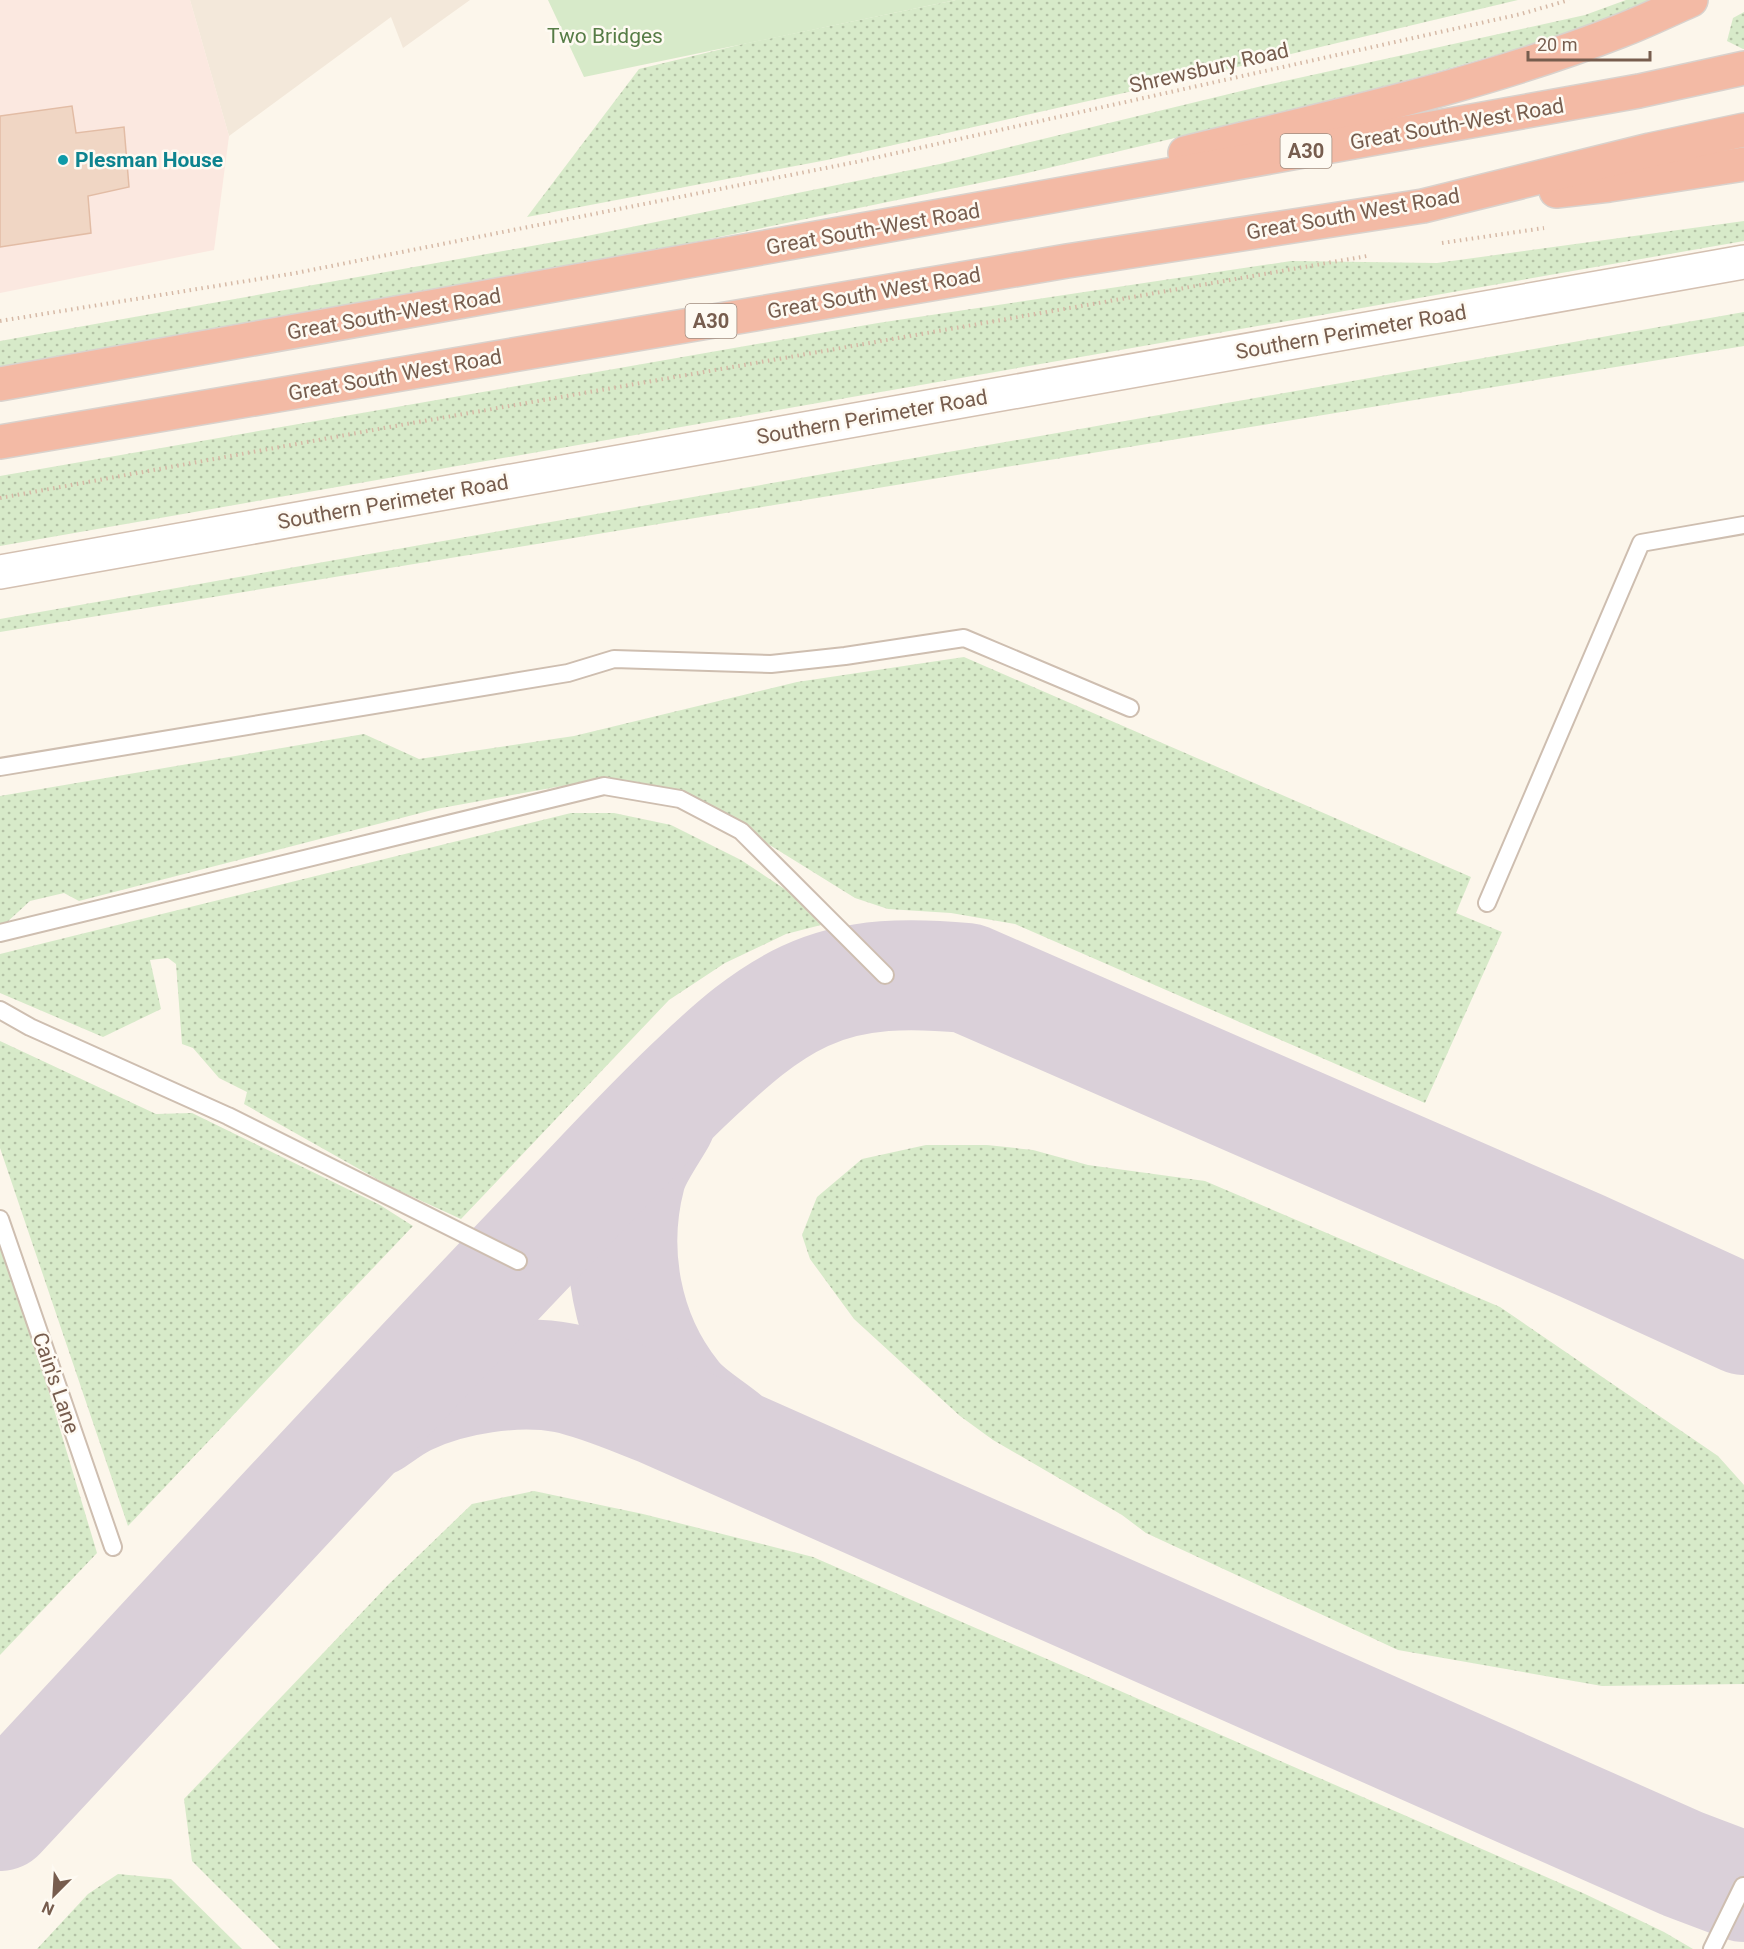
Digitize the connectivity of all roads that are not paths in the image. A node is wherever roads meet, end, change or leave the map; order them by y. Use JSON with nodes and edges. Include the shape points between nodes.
{"nodes":[{"id":1,"x":1691,"y":0,"type":"edge"},
{"id":2,"x":1744,"y":69,"type":"edge"},
{"id":3,"x":1744,"y":130,"type":"edge"},
{"id":4,"x":1744,"y":164,"type":"edge"},
{"id":5,"x":1423,"y":206,"type":"junction"},
{"id":6,"x":868,"y":230,"type":"junction"},
{"id":7,"x":1744,"y":262,"type":"edge"},
{"id":8,"x":0,"y":384,"type":"edge"},
{"id":9,"x":0,"y":442,"type":"edge"},
{"id":10,"x":1744,"y":525,"type":"edge"},
{"id":11,"x":0,"y":572,"type":"edge"},
{"id":12,"x":1130,"y":708,"type":"dead end"},
{"id":13,"x":0,"y":766,"type":"edge"},
{"id":14,"x":1486,"y":903,"type":"dead end"},
{"id":15,"x":0,"y":933,"type":"edge"},
{"id":16,"x":885,"y":975,"type":"dead end"},
{"id":17,"x":0,"y":1010,"type":"edge"},
{"id":18,"x":0,"y":1219,"type":"edge"},
{"id":19,"x":518,"y":1261,"type":"dead end"},
{"id":20,"x":113,"y":1547,"type":"dead end"},
{"id":21,"x":1743,"y":1886,"type":"edge"},
{"id":22,"x":1712,"y":1949,"type":"edge"}],
"edges":[{"from":1,"to":6,"type":"highway","via":[[1534,62],[1426,93]]},
{"from":2,"to":6,"type":"highway","name":"Great South-West Road","number":"A30"},
{"from":3,"to":5,"type":"highway","name":"Great South West Road","number":"A30"},
{"from":4,"to":5,"type":"highway","via":[[1609,185]]},
{"from":5,"to":9,"type":"highway","name":"Great South West Road","number":"A30","via":[[1067,261]]},
{"from":6,"to":8,"type":"highway","name":"Great South-West Road","number":"A30"},
{"from":7,"to":11,"type":"street","name":"Southern Perimeter Road"},
{"from":10,"to":14,"type":"lane","via":[[1641,543]]},
{"from":12,"to":13,"type":"lane","via":[[964,638],[771,664],[614,659],[568,673]]},
{"from":15,"to":16,"type":"lane","via":[[604,786],[680,799],[741,831]]},
{"from":17,"to":19,"type":"lane","via":[[228,1116]]},
{"from":18,"to":20,"type":"lane","name":"Cain's Lane"},
{"from":21,"to":22,"type":"lane"}]}
